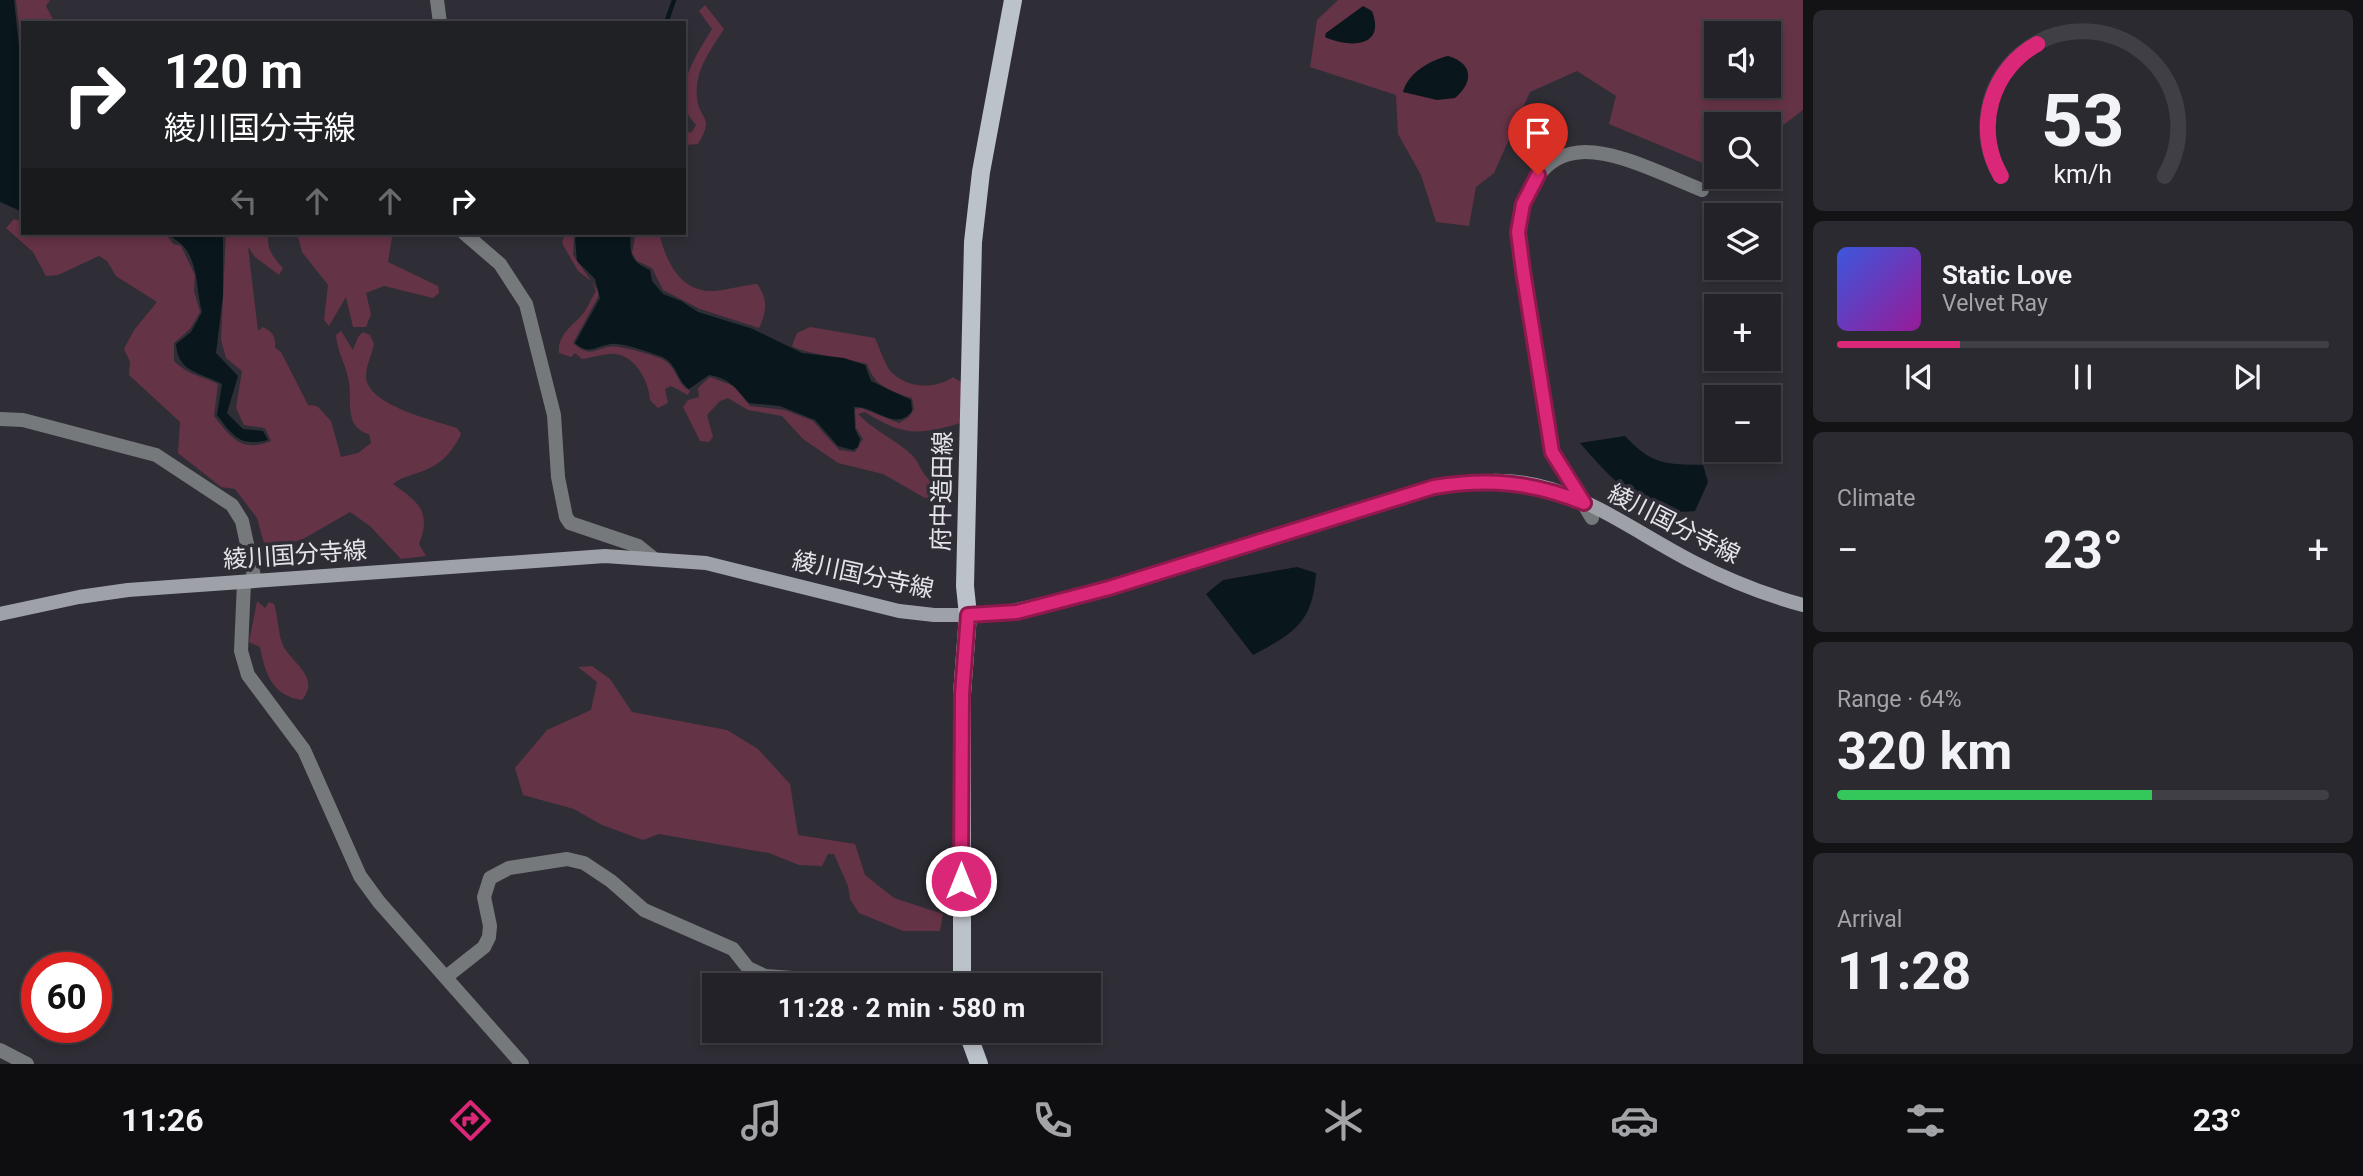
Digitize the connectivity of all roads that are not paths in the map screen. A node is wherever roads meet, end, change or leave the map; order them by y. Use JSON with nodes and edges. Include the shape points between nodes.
{"nodes":[{"id":1,"x":438,"y":0,"type":"edge"},
{"id":2,"x":1013,"y":0,"type":"edge"},
{"id":3,"x":440,"y":21,"type":"edge"},
{"id":4,"x":1702,"y":190,"type":"dead end"},
{"id":5,"x":466,"y":235,"type":"edge"},
{"id":6,"x":0,"y":419,"type":"edge"},
{"id":7,"x":1584,"y":503,"type":"junction"},
{"id":8,"x":1592,"y":518,"type":"dead end"},
{"id":9,"x":653,"y":558,"type":"junction"},
{"id":10,"x":249,"y":581,"type":"junction"},
{"id":11,"x":1803,"y":605,"type":"edge"},
{"id":12,"x":0,"y":614,"type":"edge"},
{"id":13,"x":968,"y":615,"type":"junction"},
{"id":14,"x":759,"y":973,"type":"edge"},
{"id":15,"x":962,"y":973,"type":"edge"},
{"id":16,"x":446,"y":976,"type":"junction"},
{"id":17,"x":971,"y":1043,"type":"edge"},
{"id":18,"x":0,"y":1050,"type":"edge"},
{"id":19,"x":27,"y":1064,"type":"edge"},
{"id":20,"x":522,"y":1064,"type":"edge"},
{"id":21,"x":979,"y":1064,"type":"edge"}],
"edges":[{"from":1,"to":3,"type":"street"},
{"from":2,"to":13,"type":"main road","name":"府中造田線","via":[[981,172],[974,242],[965,572]]},
{"from":4,"to":7,"type":"street","via":[[1619,157],[1598,151],[1574,152],[1550,163],[1538,175],[1523,204],[1518,232],[1552,452]]},
{"from":5,"to":9,"type":"street","via":[[500,264],[526,304],[554,415],[566,517],[570,523],[638,546]]},
{"from":6,"to":10,"type":"street","via":[[23,420],[156,455],[232,505],[242,521]]},
{"from":7,"to":8,"type":"street"},
{"from":7,"to":11,"type":"main road","name":"綾川国分寺線","via":[[1694,563]]},
{"from":7,"to":13,"type":"main road","name":"綾川国分寺線","via":[[1525,484],[1469,481],[1434,487],[1109,588],[1017,612]]},
{"from":9,"to":10,"type":"main road","name":"綾川国分寺線","via":[[592,557]]},
{"from":9,"to":13,"type":"main road","name":"綾川国分寺線","via":[[706,563],[899,611]]},
{"from":10,"to":12,"type":"main road","name":"綾川国分寺線","via":[[79,597]]},
{"from":10,"to":16,"type":"street","via":[[241,651],[248,676],[304,750],[360,876]]},
{"from":13,"to":15,"type":"main road","name":"府中造田線","via":[[962,694]]},
{"from":14,"to":16,"type":"street","via":[[748,968],[733,949],[644,910],[584,863],[567,859],[509,869],[490,878],[484,897],[489,937],[484,947]]},
{"from":16,"to":20,"type":"street"},
{"from":17,"to":21,"type":"main road"},
{"from":18,"to":19,"type":"street"}]}
